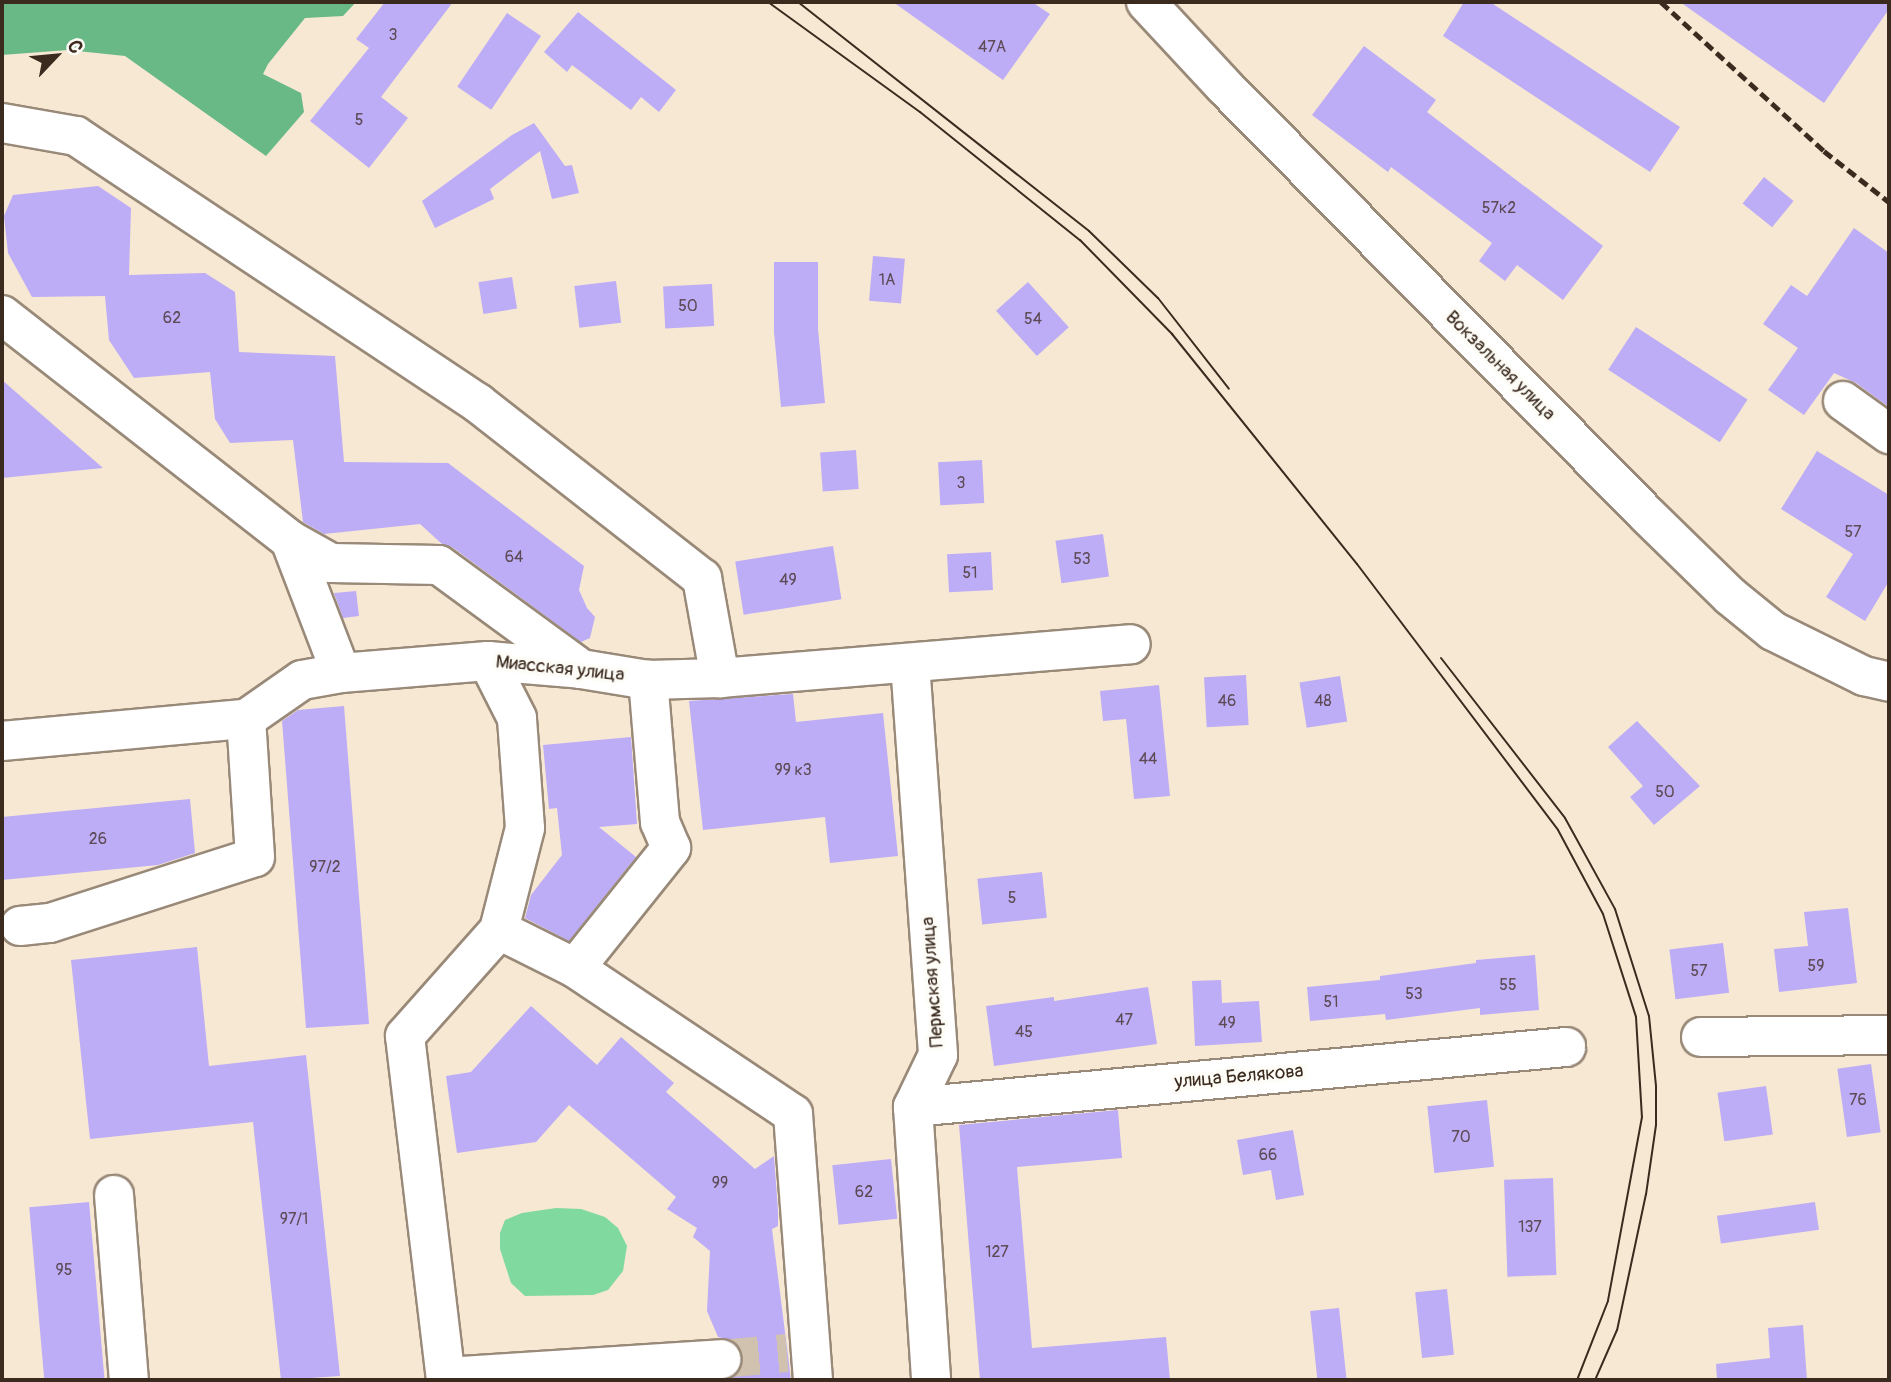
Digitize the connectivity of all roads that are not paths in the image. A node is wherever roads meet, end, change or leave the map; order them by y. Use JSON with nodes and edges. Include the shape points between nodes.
{"nodes":[{"id":1,"x":1146,"y":2,"type":"edge"},
{"id":2,"x":2,"y":123,"type":"edge"},
{"id":3,"x":2,"y":315,"type":"edge"},
{"id":4,"x":1843,"y":401,"type":"dead end"},
{"id":5,"x":1889,"y":434,"type":"edge"},
{"id":6,"x":290,"y":540,"type":"junction"},
{"id":7,"x":1131,"y":645,"type":"dead end"},
{"id":8,"x":488,"y":661,"type":"junction"},
{"id":9,"x":910,"y":663,"type":"junction"},
{"id":10,"x":581,"y":669,"type":"junction"},
{"id":11,"x":341,"y":673,"type":"junction"},
{"id":12,"x":720,"y":678,"type":"junction"},
{"id":13,"x":648,"y":680,"type":"junction"},
{"id":14,"x":1889,"y":682,"type":"edge"},
{"id":15,"x":246,"y":719,"type":"junction"},
{"id":16,"x":2,"y":741,"type":"edge"},
{"id":17,"x":20,"y":926,"type":"dead end"},
{"id":18,"x":499,"y":930,"type":"junction"},
{"id":19,"x":575,"y":968,"type":"junction"},
{"id":20,"x":1889,"y":1035,"type":"edge"},
{"id":21,"x":1701,"y":1037,"type":"dead end"},
{"id":22,"x":1566,"y":1047,"type":"dead end"},
{"id":23,"x":913,"y":1107,"type":"junction"},
{"id":24,"x":114,"y":1195,"type":"dead end"},
{"id":25,"x":722,"y":1359,"type":"tunnel mouth"},
{"id":26,"x":804,"y":1362,"type":"edge"},
{"id":27,"x":446,"y":1379,"type":"edge"},
{"id":28,"x":129,"y":1380,"type":"edge"},
{"id":29,"x":931,"y":1380,"type":"edge"}],
"edges":[{"from":1,"to":14,"type":"street","name":"Вокзальная улица","via":[[1233,96],[1730,596],[1773,631],[1864,676]]},
{"from":2,"to":12,"type":"street","via":[[76,136],[490,412],[702,578]]},
{"from":3,"to":6,"type":"street"},
{"from":4,"to":5,"type":"street"},
{"from":6,"to":10,"type":"street","via":[[331,563],[439,565]]},
{"from":6,"to":11,"type":"street"},
{"from":7,"to":9,"type":"street","name":"Миасская улица"},
{"from":8,"to":10,"type":"street","name":"Миасская улица"},
{"from":8,"to":11,"type":"street","name":"Миасская улица"},
{"from":8,"to":18,"type":"street","via":[[517,718],[525,828]]},
{"from":9,"to":12,"type":"street","name":"Миасская улица"},
{"from":9,"to":23,"type":"street","name":"Пермская улица","via":[[938,1055]]},
{"from":10,"to":13,"type":"street","name":"Миасская улица"},
{"from":11,"to":15,"type":"street","name":"Миасская улица","via":[[302,680]]},
{"from":12,"to":13,"type":"street","name":"Миасская улица"},
{"from":13,"to":19,"type":"street","via":[[660,822],[671,849]]},
{"from":15,"to":16,"type":"street","name":"Миасская улица"},
{"from":15,"to":17,"type":"street","via":[[255,857],[50,923]]},
{"from":18,"to":19,"type":"street"},
{"from":18,"to":27,"type":"street","via":[[405,1036]]},
{"from":19,"to":26,"type":"street","via":[[793,1114]]},
{"from":20,"to":21,"type":"street"},
{"from":22,"to":23,"type":"street","name":"улица Белякова"},
{"from":23,"to":29,"type":"street","name":"Пермская улица"},
{"from":24,"to":28,"type":"street"},
{"from":25,"to":27,"type":"street"}]}
